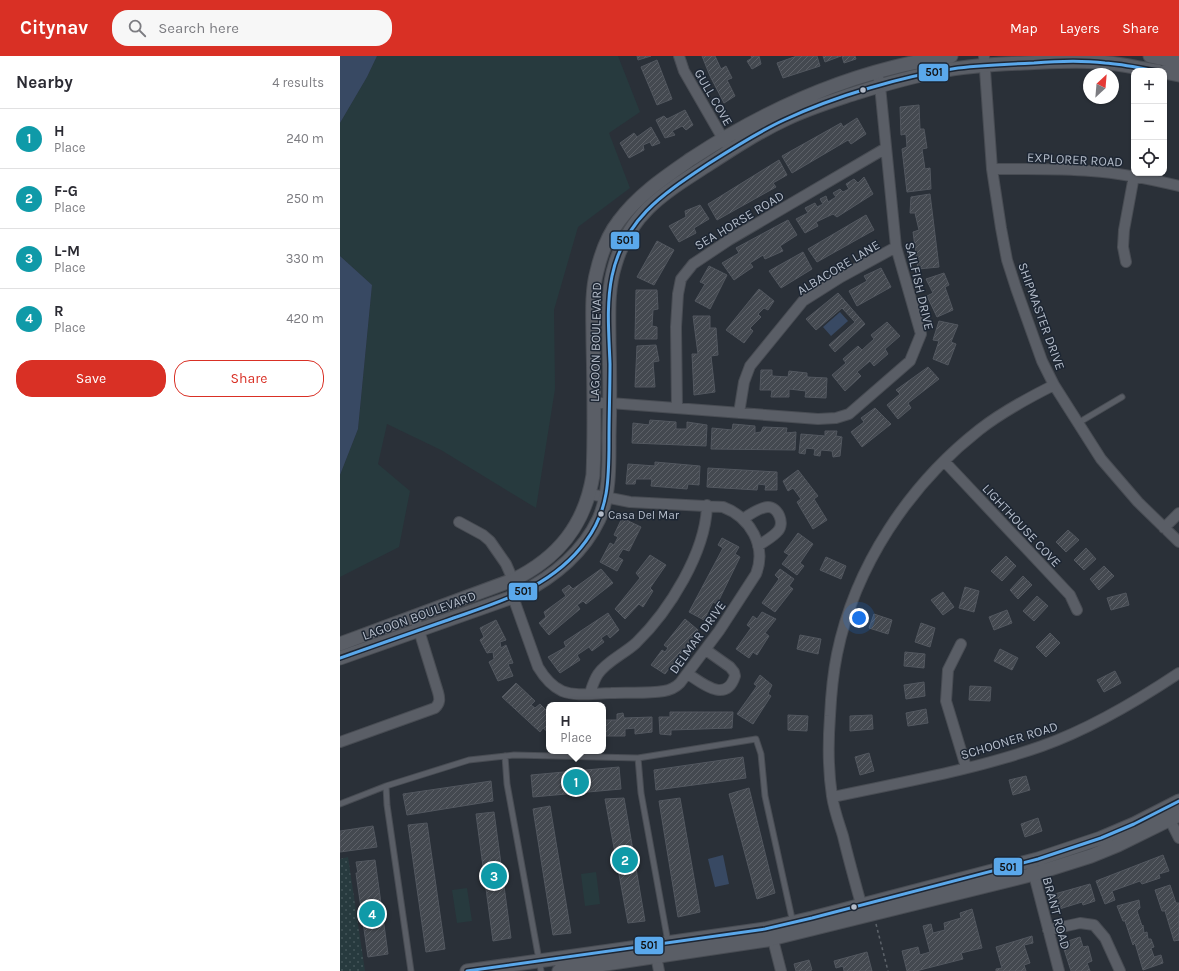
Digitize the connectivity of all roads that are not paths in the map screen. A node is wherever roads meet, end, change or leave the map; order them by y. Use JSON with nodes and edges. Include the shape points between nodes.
{"nodes":[{"id":1,"x":678,"y":56,"type":"edge"},
{"id":2,"x":951,"y":56,"type":"edge"},
{"id":3,"x":1150,"y":56,"type":"edge"},
{"id":4,"x":1099,"y":59,"type":"edge"},
{"id":5,"x":984,"y":60,"type":"edge"},
{"id":6,"x":1179,"y":62,"type":"edge"},
{"id":7,"x":1142,"y":68,"type":"edge"},
{"id":8,"x":877,"y":71,"type":"junction"},
{"id":9,"x":1167,"y":73,"type":"edge"},
{"id":10,"x":1179,"y":75,"type":"edge"},
{"id":11,"x":880,"y":86,"type":"junction"},
{"id":12,"x":723,"y":138,"type":"junction"},
{"id":13,"x":886,"y":148,"type":"junction"},
{"id":14,"x":730,"y":150,"type":"junction"},
{"id":15,"x":992,"y":169,"type":"junction"},
{"id":16,"x":1131,"y":176,"type":"edge"},
{"id":17,"x":1134,"y":176,"type":"joint"},
{"id":18,"x":1179,"y":186,"type":"edge"},
{"id":19,"x":896,"y":247,"type":"junction"},
{"id":20,"x":1126,"y":262,"type":"dead end"},
{"id":21,"x":1054,"y":385,"type":"junction"},
{"id":22,"x":1122,"y":397,"type":"dead end"},
{"id":23,"x":594,"y":403,"type":"junction"},
{"id":24,"x":610,"y":403,"type":"junction"},
{"id":25,"x":677,"y":408,"type":"junction"},
{"id":26,"x":739,"y":413,"type":"junction"},
{"id":27,"x":1077,"y":424,"type":"junction"},
{"id":28,"x":944,"y":461,"type":"junction"},
{"id":29,"x":590,"y":494,"type":"junction"},
{"id":30,"x":605,"y":497,"type":"junction"},
{"id":31,"x":707,"y":505,"type":"junction"},
{"id":32,"x":1179,"y":513,"type":"edge"},
{"id":33,"x":743,"y":519,"type":"junction"},
{"id":34,"x":459,"y":522,"type":"dead end"},
{"id":35,"x":1164,"y":528,"type":"junction"},
{"id":36,"x":1179,"y":542,"type":"edge"},
{"id":37,"x":758,"y":546,"type":"junction"},
{"id":38,"x":513,"y":580,"type":"junction"},
{"id":39,"x":514,"y":597,"type":"junction"},
{"id":40,"x":1077,"y":610,"type":"dead end"},
{"id":41,"x":414,"y":616,"type":"junction"},
{"id":42,"x":419,"y":630,"type":"junction"},
{"id":43,"x":340,"y":644,"type":"edge"},
{"id":44,"x":961,"y":644,"type":"dead end"},
{"id":45,"x":706,"y":650,"type":"junction"},
{"id":46,"x":340,"y":658,"type":"edge"},
{"id":47,"x":1179,"y":673,"type":"edge"},
{"id":48,"x":688,"y":674,"type":"junction"},
{"id":49,"x":590,"y":693,"type":"junction"},
{"id":50,"x":340,"y":742,"type":"edge"},
{"id":51,"x":505,"y":756,"type":"junction"},
{"id":52,"x":638,"y":758,"type":"junction"},
{"id":53,"x":966,"y":768,"type":"junction"},
{"id":54,"x":386,"y":786,"type":"junction"},
{"id":55,"x":833,"y":797,"type":"junction"},
{"id":56,"x":1179,"y":800,"type":"edge"},
{"id":57,"x":340,"y":804,"type":"edge"},
{"id":58,"x":1171,"y":814,"type":"edge"},
{"id":59,"x":1179,"y":838,"type":"edge"},
{"id":60,"x":1030,"y":861,"type":"junction"},
{"id":61,"x":1034,"y":874,"type":"junction"},
{"id":62,"x":866,"y":912,"type":"junction"},
{"id":63,"x":794,"y":928,"type":"junction"},
{"id":64,"x":1048,"y":930,"type":"junction"},
{"id":65,"x":771,"y":933,"type":"junction"},
{"id":66,"x":669,"y":949,"type":"junction"},
{"id":67,"x":655,"y":951,"type":"junction"},
{"id":68,"x":535,"y":966,"type":"edge"},
{"id":69,"x":495,"y":969,"type":"edge"},
{"id":70,"x":411,"y":971,"type":"edge"},
{"id":71,"x":467,"y":971,"type":"edge"},
{"id":72,"x":559,"y":971,"type":"edge"},
{"id":73,"x":659,"y":971,"type":"edge"},
{"id":74,"x":781,"y":971,"type":"edge"},
{"id":75,"x":1059,"y":971,"type":"edge"},
{"id":76,"x":1120,"y":971,"type":"edge"}],
"edges":[{"from":1,"to":12,"type":"street","name":"GULL COVE"},
{"from":2,"to":8,"type":"street","name":"LAGOON BOULEVARD"},
{"from":3,"to":6,"type":"street"},
{"from":4,"to":5,"type":"street","name":"LAGOON BOULEVARD","via":[[1046,62]]},
{"from":4,"to":7,"type":"street","name":"LAGOON BOULEVARD"},
{"from":5,"to":11,"type":"street","name":"LAGOON BOULEVARD"},
{"from":5,"to":15,"type":"street","name":"SHIPMASTER DRIVE"},
{"from":8,"to":11,"type":"street","name":"SAILFISH DRIVE"},
{"from":8,"to":12,"type":"street","name":"LAGOON BOULEVARD","via":[[816,92]]},
{"from":9,"to":10,"type":"street"},
{"from":11,"to":13,"type":"street","name":"SAILFISH DRIVE"},
{"from":11,"to":14,"type":"street","name":"LAGOON BOULEVARD","via":[[813,107]]},
{"from":12,"to":14,"type":"street","name":"GULL COVE"},
{"from":12,"to":23,"type":"street","name":"LAGOON BOULEVARD","via":[[646,192],[618,222],[602,252],[594,288]]},
{"from":13,"to":19,"type":"street","name":"SAILFISH DRIVE"},
{"from":13,"to":25,"type":"street","name":"SEA HORSE ROAD","via":[[729,240],[693,264],[681,279],[678,294]]},
{"from":14,"to":24,"type":"street","name":"LAGOON BOULEVARD","via":[[655,200],[638,220],[620,250],[609,295]]},
{"from":15,"to":16,"type":"street","name":"EXPLORER ROAD","via":[[1063,169]]},
{"from":15,"to":21,"type":"street","name":"SHIPMASTER DRIVE","via":[[1007,260],[1032,335]]},
{"from":17,"to":18,"type":"street","name":"EXPLORER ROAD"},
{"from":17,"to":20,"type":"street","via":[[1122,247]]},
{"from":19,"to":26,"type":"street","name":"ALBACORE LANE","via":[[803,301],[750,366],[744,382]]},
{"from":19,"to":26,"type":"street","name":"SAILFISH DRIVE","via":[[920,334],[910,361],[849,414],[836,418]]},
{"from":21,"to":27,"type":"street","name":"SHIPMASTER DRIVE"},
{"from":21,"to":28,"type":"street","via":[[992,420]]},
{"from":22,"to":27,"type":"lane"},
{"from":23,"to":24,"type":"street","name":"SAILFISH DRIVE"},
{"from":23,"to":29,"type":"street","name":"LAGOON BOULEVARD","via":[[594,463]]},
{"from":24,"to":25,"type":"street","name":"SAILFISH DRIVE"},
{"from":24,"to":30,"type":"street","name":"LAGOON BOULEVARD","via":[[609,466]]},
{"from":25,"to":26,"type":"street","name":"SAILFISH DRIVE"},
{"from":27,"to":35,"type":"street","name":"SHIPMASTER DRIVE","via":[[1114,476]]},
{"from":28,"to":40,"type":"street","name":"LIGHTHOUSE COVE","via":[[1070,595]]},
{"from":28,"to":55,"type":"street","via":[[914,495],[885,536],[849,610],[837,654],[832,689],[828,746]]},
{"from":29,"to":30,"type":"street","name":"DELMAR DRIVE"},
{"from":29,"to":38,"type":"street","name":"LAGOON BOULEVARD","via":[[578,521],[564,542],[544,562]]},
{"from":30,"to":31,"type":"street","name":"DELMAR DRIVE","via":[[630,502]]},
{"from":30,"to":39,"type":"street","name":"LAGOON BOULEVARD","via":[[599,519],[584,544],[562,568]]},
{"from":31,"to":33,"type":"street","name":"DELMAR DRIVE","via":[[729,509]]},
{"from":31,"to":49,"type":"street","via":[[701,538],[682,582],[643,636],[599,672]]},
{"from":32,"to":35,"type":"street"},
{"from":33,"to":37,"type":"street","name":"DELMAR DRIVE"},
{"from":33,"to":37,"type":"street","via":[[768,507],[773,508],[779,516],[781,524],[778,531]]},
{"from":34,"to":38,"type":"street","name":"DELMAR DRIVE","via":[[490,541],[506,564]]},
{"from":35,"to":36,"type":"street","name":"SHIPMASTER DRIVE"},
{"from":37,"to":45,"type":"street","name":"DELMAR DRIVE","via":[[760,561],[756,574]]},
{"from":38,"to":39,"type":"street","name":"DELMAR DRIVE"},
{"from":38,"to":41,"type":"street","name":"LAGOON BOULEVARD"},
{"from":39,"to":42,"type":"street","name":"LAGOON BOULEVARD"},
{"from":39,"to":49,"type":"street","name":"DELMAR DRIVE","via":[[538,667],[544,676],[562,691]]},
{"from":41,"to":42,"type":"street"},
{"from":41,"to":43,"type":"street","name":"LAGOON BOULEVARD"},
{"from":42,"to":46,"type":"street","name":"LAGOON BOULEVARD"},
{"from":42,"to":50,"type":"street","via":[[438,692],[438,705]]},
{"from":44,"to":53,"type":"street","via":[[948,670],[946,701]]},
{"from":45,"to":48,"type":"street","name":"DELMAR DRIVE"},
{"from":45,"to":48,"type":"street","via":[[732,669],[735,676],[730,686],[717,691]]},
{"from":47,"to":53,"type":"street","name":"SCHOONER ROAD","via":[[1123,708],[1073,733],[1043,746]]},
{"from":48,"to":49,"type":"street","name":"DELMAR DRIVE","via":[[676,687],[664,691]]},
{"from":51,"to":52,"type":"lane"},
{"from":51,"to":54,"type":"lane","via":[[469,760]]},
{"from":51,"to":68,"type":"lane"},
{"from":52,"to":63,"type":"lane","via":[[756,739],[761,754],[765,796]]},
{"from":52,"to":66,"type":"lane","via":[[641,793]]},
{"from":53,"to":55,"type":"street","name":"SCHOONER ROAD"},
{"from":54,"to":57,"type":"lane"},
{"from":54,"to":70,"type":"lane"},
{"from":55,"to":62,"type":"street"},
{"from":56,"to":58,"type":"street"},
{"from":58,"to":59,"type":"street"},
{"from":58,"to":60,"type":"street","via":[[1134,824],[1101,838]]},
{"from":58,"to":61,"type":"street","via":[[1118,845]]},
{"from":60,"to":61,"type":"street","name":"BRANT ROAD"},
{"from":60,"to":62,"type":"street"},
{"from":61,"to":62,"type":"street"},
{"from":61,"to":64,"type":"street","name":"BRANT ROAD"},
{"from":62,"to":63,"type":"street"},
{"from":63,"to":65,"type":"street"},
{"from":64,"to":75,"type":"street","name":"BRANT ROAD"},
{"from":64,"to":76,"type":"street","via":[[1080,923],[1094,925],[1104,938]]},
{"from":65,"to":66,"type":"street"},
{"from":65,"to":74,"type":"street"},
{"from":66,"to":67,"type":"street"},
{"from":67,"to":68,"type":"street"},
{"from":67,"to":72,"type":"street"},
{"from":67,"to":73,"type":"street"},
{"from":68,"to":69,"type":"street"},
{"from":69,"to":71,"type":"street"}]}
